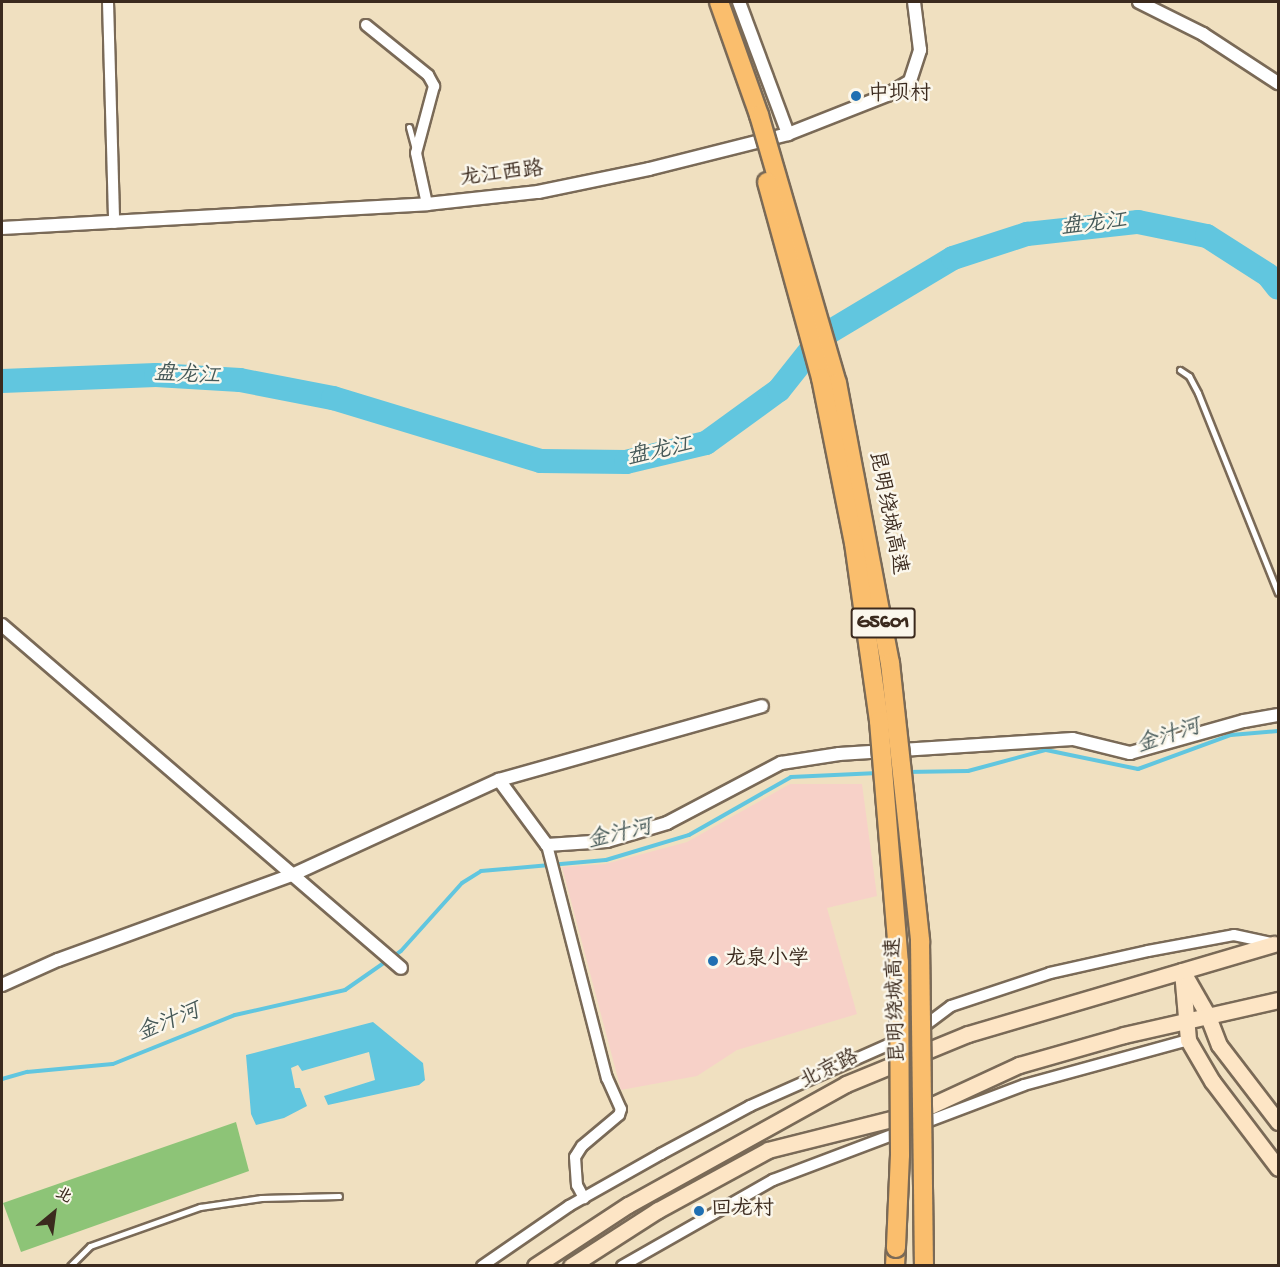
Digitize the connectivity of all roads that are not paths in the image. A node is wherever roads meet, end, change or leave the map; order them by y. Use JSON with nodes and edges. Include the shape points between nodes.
{"nodes":[{"id":1,"x":108,"y":2,"type":"edge"},
{"id":2,"x":705,"y":2,"type":"edge"},
{"id":3,"x":719,"y":2,"type":"edge"},
{"id":4,"x":739,"y":2,"type":"edge"},
{"id":5,"x":914,"y":2,"type":"edge"},
{"id":6,"x":1139,"y":2,"type":"edge"},
{"id":7,"x":366,"y":25,"type":"dead end"},
{"id":8,"x":1278,"y":83,"type":"edge"},
{"id":9,"x":409,"y":127,"type":"dead end"},
{"id":10,"x":788,"y":134,"type":"junction"},
{"id":11,"x":416,"y":153,"type":"junction"},
{"id":12,"x":427,"y":204,"type":"junction"},
{"id":13,"x":114,"y":223,"type":"junction"},
{"id":14,"x":2,"y":228,"type":"edge"},
{"id":15,"x":1180,"y":370,"type":"dead end"},
{"id":16,"x":1278,"y":593,"type":"edge"},
{"id":17,"x":2,"y":626,"type":"edge"},
{"id":18,"x":762,"y":706,"type":"dead end"},
{"id":19,"x":1278,"y":715,"type":"edge"},
{"id":20,"x":499,"y":780,"type":"junction"},
{"id":21,"x":547,"y":845,"type":"junction"},
{"id":22,"x":292,"y":874,"type":"junction"},
{"id":23,"x":1276,"y":945,"type":"edge"},
{"id":24,"x":401,"y":968,"type":"dead end"},
{"id":25,"x":1182,"y":971,"type":"junction"},
{"id":26,"x":2,"y":985,"type":"edge"},
{"id":27,"x":1278,"y":1000,"type":"edge"},
{"id":28,"x":1207,"y":1014,"type":"junction"},
{"id":29,"x":1184,"y":1020,"type":"junction"},
{"id":30,"x":1188,"y":1040,"type":"junction"},
{"id":31,"x":1278,"y":1122,"type":"edge"},
{"id":32,"x":1278,"y":1168,"type":"edge"},
{"id":33,"x":339,"y":1196,"type":"dead end"},
{"id":34,"x":584,"y":1198,"type":"junction"},
{"id":35,"x":896,"y":1257,"type":"edge"},
{"id":36,"x":924,"y":1265,"type":"edge"},
{"id":37,"x":70,"y":1266,"type":"edge"},
{"id":38,"x":482,"y":1266,"type":"edge"},
{"id":39,"x":535,"y":1266,"type":"edge"},
{"id":40,"x":571,"y":1266,"type":"edge"},
{"id":41,"x":622,"y":1266,"type":"edge"}],
"edges":[{"from":1,"to":13,"type":"street"},
{"from":2,"to":35,"type":"highway","name":"昆明绕城高速","number":"G5601","bridge":true,"via":[[726,49],[756,146],[821,378],[854,543],[879,722],[899,962]]},
{"from":3,"to":36,"type":"highway","name":"昆明绕城高速","number":"G5601","bridge":true,"via":[[773,160],[837,383],[890,663],[920,941]]},
{"from":4,"to":10,"type":"street"},
{"from":5,"to":10,"type":"street","name":"龙江西路","via":[[920,50],[910,81],[887,95]]},
{"from":6,"to":8,"type":"street","via":[[1203,34]]},
{"from":7,"to":11,"type":"street","via":[[428,75],[434,86]]},
{"from":9,"to":11,"type":"lane"},
{"from":10,"to":12,"type":"street","name":"龙江西路","via":[[538,192]]},
{"from":11,"to":12,"type":"street"},
{"from":12,"to":13,"type":"street","name":"龙江西路"},
{"from":13,"to":14,"type":"street","name":"龙江西路"},
{"from":15,"to":16,"type":"lane","via":[[1189,376],[1198,393]]},
{"from":17,"to":22,"type":"street"},
{"from":18,"to":20,"type":"street"},
{"from":19,"to":21,"type":"street","via":[[1130,753],[1073,739],[839,754],[781,763],[667,823],[608,842]]},
{"from":20,"to":21,"type":"street"},
{"from":20,"to":22,"type":"street"},
{"from":21,"to":34,"type":"street","via":[[607,1078],[621,1109],[575,1157],[577,1185]]},
{"from":22,"to":24,"type":"street"},
{"from":22,"to":26,"type":"street","via":[[57,960]]},
{"from":23,"to":25,"type":"main road","name":"北京路"},
{"from":23,"to":34,"type":"street","via":[[1234,935],[1148,951],[1050,973],[951,1006],[915,1033],[750,1106]]},
{"from":25,"to":28,"type":"main road"},
{"from":25,"to":29,"type":"main road"},
{"from":25,"to":39,"type":"main road","name":"北京路","via":[[968,1034],[846,1084],[628,1205]]},
{"from":27,"to":28,"type":"main road"},
{"from":28,"to":29,"type":"main road"},
{"from":28,"to":31,"type":"main road","via":[[1219,1045]]},
{"from":29,"to":30,"type":"main road"},
{"from":29,"to":40,"type":"main road","via":[[1019,1065],[915,1113],[768,1150],[658,1210]]},
{"from":30,"to":32,"type":"main road","via":[[1212,1081]]},
{"from":30,"to":41,"type":"street","via":[[1024,1085],[773,1180]]},
{"from":33,"to":37,"type":"lane","via":[[261,1197],[200,1207],[90,1246]]},
{"from":34,"to":38,"type":"street"}]}
